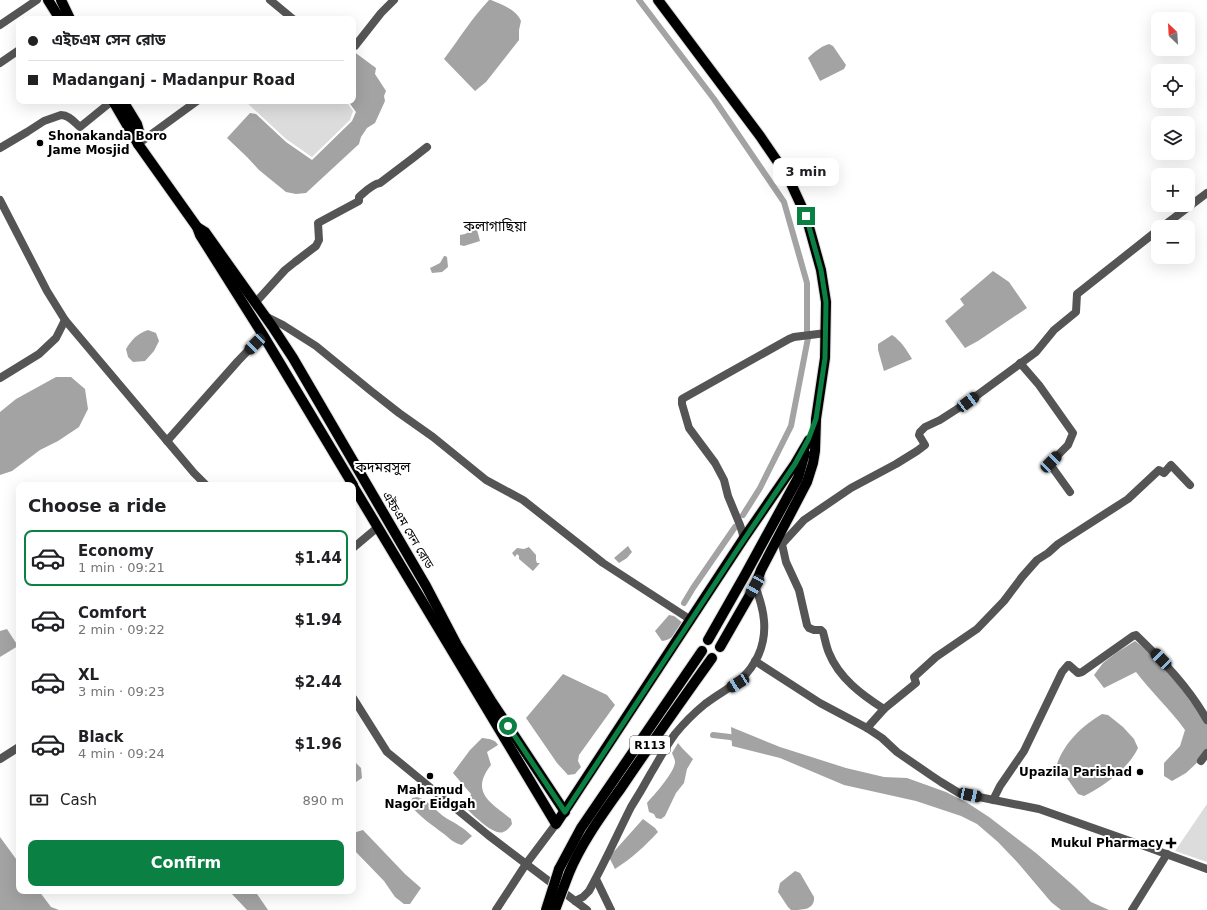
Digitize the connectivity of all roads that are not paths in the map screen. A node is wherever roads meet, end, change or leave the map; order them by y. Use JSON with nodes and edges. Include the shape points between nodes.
{"nodes":[{"id":1,"x":37,"y":0,"type":"edge"},
{"id":2,"x":48,"y":0,"type":"edge"},
{"id":3,"x":270,"y":0,"type":"edge"},
{"id":4,"x":394,"y":0,"type":"edge"},
{"id":5,"x":658,"y":0,"type":"edge"},
{"id":6,"x":62,"y":1,"type":"edge"},
{"id":7,"x":58,"y":16,"type":"edge"},
{"id":8,"x":69,"y":16,"type":"edge"},
{"id":9,"x":289,"y":16,"type":"edge"},
{"id":10,"x":0,"y":25,"type":"edge"},
{"id":11,"x":356,"y":45,"type":"edge"},
{"id":12,"x":16,"y":52,"type":"edge"},
{"id":13,"x":0,"y":63,"type":"edge"},
{"id":14,"x":108,"y":104,"type":"edge"},
{"id":15,"x":114,"y":104,"type":"edge"},
{"id":16,"x":125,"y":104,"type":"edge"},
{"id":17,"x":193,"y":104,"type":"edge"},
{"id":18,"x":138,"y":144,"type":"junction"},
{"id":19,"x":427,"y":147,"type":"dead end"},
{"id":20,"x":0,"y":148,"type":"edge"},
{"id":21,"x":1207,"y":193,"type":"edge"},
{"id":22,"x":0,"y":202,"type":"edge"},
{"id":23,"x":1171,"y":220,"type":"edge"},
{"id":24,"x":197,"y":227,"type":"junction"},
{"id":25,"x":1151,"y":236,"type":"edge"},
{"id":26,"x":260,"y":310,"type":"junction"},
{"id":27,"x":252,"y":316,"type":"junction"},
{"id":28,"x":65,"y":320,"type":"junction"},
{"id":29,"x":826,"y":333,"type":"junction"},
{"id":30,"x":263,"y":335,"type":"junction"},
{"id":31,"x":1020,"y":363,"type":"junction"},
{"id":32,"x":0,"y":378,"type":"edge"},
{"id":33,"x":816,"y":419,"type":"junction"},
{"id":34,"x":808,"y":440,"type":"junction"},
{"id":35,"x":167,"y":441,"type":"junction"},
{"id":36,"x":203,"y":482,"type":"edge"},
{"id":37,"x":351,"y":482,"type":"edge"},
{"id":38,"x":1190,"y":485,"type":"dead end"},
{"id":39,"x":356,"y":490,"type":"edge"},
{"id":40,"x":1070,"y":492,"type":"dead end"},
{"id":41,"x":378,"y":527,"type":"junction"},
{"id":42,"x":744,"y":538,"type":"junction"},
{"id":43,"x":356,"y":545,"type":"edge"},
{"id":44,"x":755,"y":586,"type":"junction"},
{"id":45,"x":691,"y":620,"type":"junction"},
{"id":46,"x":708,"y":640,"type":"dead end"},
{"id":47,"x":720,"y":647,"type":"dead end"},
{"id":48,"x":702,"y":652,"type":"dead end"},
{"id":49,"x":712,"y":658,"type":"dead end"},
{"id":50,"x":755,"y":661,"type":"junction"},
{"id":51,"x":884,"y":709,"type":"junction"},
{"id":52,"x":356,"y":710,"type":"edge"},
{"id":53,"x":1207,"y":720,"type":"edge"},
{"id":54,"x":867,"y":728,"type":"junction"},
{"id":55,"x":16,"y":749,"type":"edge"},
{"id":56,"x":1207,"y":753,"type":"edge"},
{"id":57,"x":0,"y":759,"type":"edge"},
{"id":58,"x":1201,"y":761,"type":"dead end"},
{"id":59,"x":993,"y":800,"type":"junction"},
{"id":60,"x":565,"y":812,"type":"junction"},
{"id":61,"x":556,"y":824,"type":"junction"},
{"id":62,"x":585,"y":831,"type":"junction"},
{"id":63,"x":1167,"y":854,"type":"junction"},
{"id":64,"x":526,"y":864,"type":"junction"},
{"id":65,"x":1207,"y":869,"type":"edge"},
{"id":66,"x":564,"y":871,"type":"junction"},
{"id":67,"x":596,"y":879,"type":"junction"},
{"id":68,"x":575,"y":901,"type":"junction"},
{"id":69,"x":496,"y":910,"type":"edge"},
{"id":70,"x":546,"y":910,"type":"edge"},
{"id":71,"x":555,"y":910,"type":"edge"},
{"id":72,"x":587,"y":910,"type":"edge"},
{"id":73,"x":610,"y":910,"type":"edge"},
{"id":74,"x":1132,"y":910,"type":"edge"}],
"edges":[{"from":1,"to":10,"type":"street"},
{"from":2,"to":7,"type":"main road"},
{"from":3,"to":9,"type":"street"},
{"from":4,"to":11,"type":"street"},
{"from":5,"to":29,"type":"main road","via":[[788,177],[806,216],[821,270],[826,302]]},
{"from":6,"to":8,"type":"main road"},
{"from":12,"to":13,"type":"street"},
{"from":14,"to":20,"type":"street","via":[[80,127],[68,116],[61,115],[44,121]]},
{"from":15,"to":18,"type":"main road","name":"এইচএম সেন রোড"},
{"from":16,"to":18,"type":"main road","via":[[137,124]]},
{"from":17,"to":18,"type":"street"},
{"from":18,"to":24,"type":"main road","name":"এইচএম সেন রোড"},
{"from":19,"to":26,"type":"street","via":[[380,183],[376,183],[359,197],[358,201],[319,221],[319,240],[316,246],[276,280]]},
{"from":21,"to":23,"type":"street"},
{"from":22,"to":28,"type":"street"},
{"from":24,"to":26,"type":"main road","name":"এইচএম সেন রোড","via":[[205,232]]},
{"from":24,"to":27,"type":"main road","name":"এইচএম সেন রোড"},
{"from":25,"to":31,"type":"street","via":[[1077,294],[1076,312],[1054,330],[1036,352]]},
{"from":26,"to":27,"type":"main road"},
{"from":26,"to":45,"type":"street","via":[[316,346],[376,396],[433,437],[486,480],[523,500],[603,562]]},
{"from":26,"to":60,"type":"main road","name":"এইচএম সেন রোড","via":[[293,358],[379,508],[388,519],[457,645]]},
{"from":27,"to":30,"type":"main road","name":"এইচএম সেন রোড"},
{"from":28,"to":32,"type":"street","via":[[56,338],[39,354]]},
{"from":28,"to":35,"type":"street"},
{"from":29,"to":33,"type":"main road"},
{"from":29,"to":42,"type":"street","via":[[789,339],[682,399],[689,428],[715,463],[724,480]]},
{"from":30,"to":35,"type":"street"},
{"from":30,"to":37,"type":"main road","name":"এইচএম সেন রোড"},
{"from":31,"to":40,"type":"street","via":[[1039,385],[1072,433],[1068,446],[1051,462]]},
{"from":31,"to":51,"type":"street","via":[[968,402],[920,432],[919,435],[925,445],[851,488],[804,520],[782,544],[786,562],[799,590],[807,625],[823,632],[836,666],[854,688]]},
{"from":33,"to":34,"type":"main road"},
{"from":33,"to":44,"type":"main road","via":[[815,451],[807,482]]},
{"from":34,"to":42,"type":"main road","via":[[795,464]]},
{"from":34,"to":46,"type":"main road","via":[[798,478]]},
{"from":35,"to":36,"type":"street"},
{"from":38,"to":51,"type":"street","via":[[1172,465],[1164,472],[1159,470],[1128,499],[1058,544],[1038,560],[977,629],[936,657],[914,677],[916,683]]},
{"from":39,"to":41,"type":"main road","name":"এইচএম সেন রোড"},
{"from":41,"to":43,"type":"street"},
{"from":41,"to":61,"type":"main road","name":"এইচএম সেন রোড"},
{"from":42,"to":45,"type":"main road"},
{"from":44,"to":47,"type":"main road"},
{"from":44,"to":50,"type":"street","via":[[764,611],[765,629],[763,645]]},
{"from":45,"to":60,"type":"main road"},
{"from":48,"to":62,"type":"main road","number":"R113"},
{"from":49,"to":62,"type":"main road","number":"R113"},
{"from":50,"to":54,"type":"street"},
{"from":50,"to":67,"type":"street","via":[[738,683],[698,710],[674,736],[632,807]]},
{"from":51,"to":54,"type":"street"},
{"from":52,"to":64,"type":"street","via":[[387,752]]},
{"from":53,"to":59,"type":"street","via":[[1172,671],[1136,635],[1082,672],[1078,673],[1069,665],[1066,667],[1024,751]]},
{"from":54,"to":59,"type":"street","via":[[896,752],[959,793]]},
{"from":55,"to":57,"type":"street"},
{"from":56,"to":58,"type":"street"},
{"from":59,"to":63,"type":"street","via":[[1039,810]]},
{"from":60,"to":61,"type":"main road"},
{"from":61,"to":64,"type":"street"},
{"from":62,"to":66,"type":"main road","via":[[576,857]]},
{"from":63,"to":65,"type":"street"},
{"from":63,"to":74,"type":"street"},
{"from":64,"to":68,"type":"street"},
{"from":64,"to":69,"type":"street"},
{"from":66,"to":70,"type":"main road","bridge":true},
{"from":66,"to":71,"type":"main road","bridge":true},
{"from":67,"to":68,"type":"street","via":[[589,891]]},
{"from":67,"to":73,"type":"street"},
{"from":68,"to":72,"type":"street"}]}
